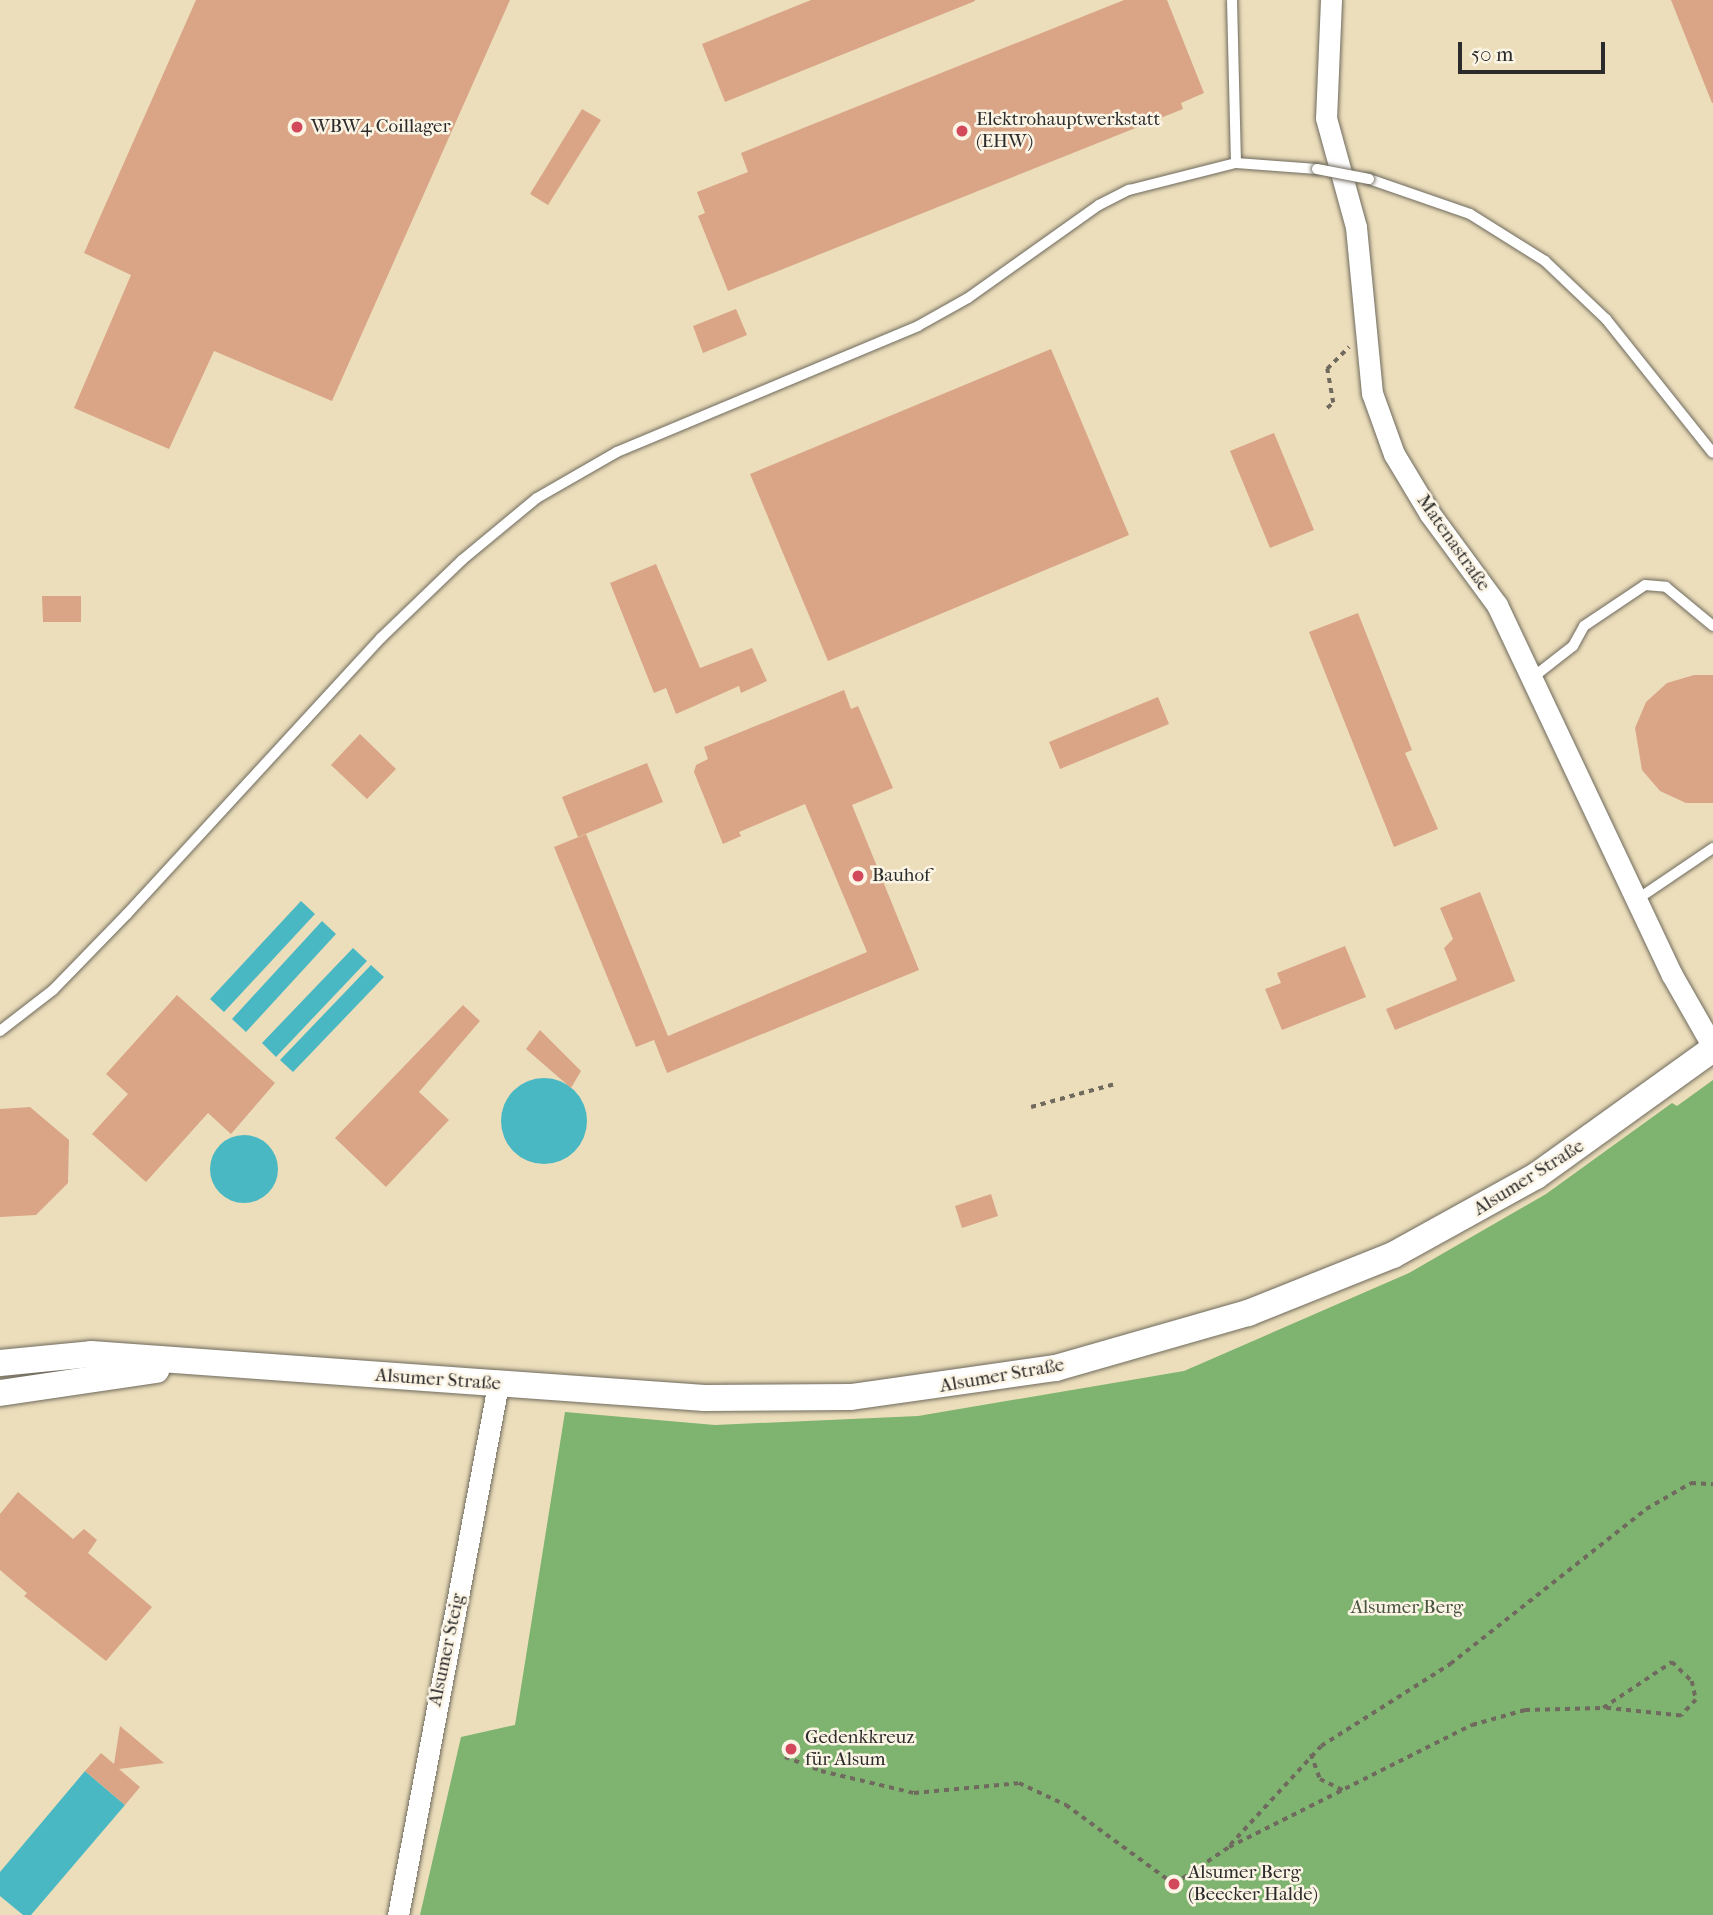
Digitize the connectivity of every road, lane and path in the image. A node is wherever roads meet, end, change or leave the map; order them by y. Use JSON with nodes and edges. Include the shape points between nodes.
{"nodes":[{"id":1,"x":1232,"y":0,"type":"edge"},
{"id":2,"x":1331,"y":0,"type":"edge"},
{"id":3,"x":1236,"y":163,"type":"junction"},
{"id":4,"x":1365,"y":330,"type":"junction"},
{"id":5,"x":1327,"y":408,"type":"dead end"},
{"id":6,"x":1713,"y":453,"type":"edge"},
{"id":7,"x":1713,"y":626,"type":"edge"},
{"id":8,"x":1532,"y":678,"type":"junction"},
{"id":9,"x":1713,"y":848,"type":"edge"},
{"id":10,"x":1636,"y":900,"type":"junction"},
{"id":11,"x":0,"y":1031,"type":"edge"},
{"id":12,"x":1713,"y":1048,"type":"edge"},
{"id":13,"x":1115,"y":1084,"type":"dead end"},
{"id":14,"x":1031,"y":1107,"type":"dead end"},
{"id":15,"x":0,"y":1363,"type":"edge"},
{"id":16,"x":214,"y":1363,"type":"junction"},
{"id":17,"x":498,"y":1385,"type":"junction"},
{"id":18,"x":0,"y":1393,"type":"edge"},
{"id":19,"x":1713,"y":1484,"type":"edge"},
{"id":20,"x":1603,"y":1708,"type":"junction"},
{"id":21,"x":1311,"y":1754,"type":"junction"},
{"id":22,"x":785,"y":1757,"type":"dead end"},
{"id":23,"x":1345,"y":1791,"type":"junction"},
{"id":24,"x":1229,"y":1847,"type":"junction"},
{"id":25,"x":398,"y":1915,"type":"edge"}],
"edges":[{"from":1,"to":3,"type":"lane"},
{"from":2,"to":4,"type":"street","name":"Matenastraße","via":[[1326,118],[1356,227]]},
{"from":3,"to":6,"type":"lane","bridge":true,"via":[[1317,169],[1369,179],[1470,214],[1545,261],[1606,319]]},
{"from":3,"to":11,"type":"lane","via":[[1129,190],[1098,205],[968,298],[918,326],[640,442],[537,498],[462,559],[381,638],[127,914],[53,990]]},
{"from":4,"to":5,"type":"path","via":[[1327,369],[1333,402]]},
{"from":4,"to":8,"type":"street","name":"Matenastraße","via":[[1372,393],[1394,454],[1430,514],[1497,606]]},
{"from":7,"to":8,"type":"lane","via":[[1666,587],[1645,585],[1584,626],[1573,646]]},
{"from":8,"to":10,"type":"street","name":"Matenastraße"},
{"from":9,"to":10,"type":"lane"},
{"from":10,"to":12,"type":"street","name":"Matenastraße"},
{"from":12,"to":17,"type":"street","name":"Alsumer Straße","via":[[1557,1162],[1462,1220],[1393,1255],[1248,1314],[1127,1350],[1056,1368],[850,1397],[704,1398]]},
{"from":13,"to":14,"type":"path"},
{"from":15,"to":16,"type":"street","name":"Alsumer Straße","via":[[92,1354]]},
{"from":16,"to":17,"type":"street","name":"Alsumer Straße"},
{"from":16,"to":18,"type":"street","name":"Alsumer Straße"},
{"from":17,"to":25,"type":"street","name":"Alsumer Steig"},
{"from":19,"to":21,"type":"path","via":[[1691,1483],[1646,1509],[1450,1664]]},
{"from":20,"to":20,"type":"path","via":[[1681,1716],[1696,1700],[1692,1681],[1672,1662]]},
{"from":20,"to":23,"type":"path","via":[[1524,1710],[1472,1725]]},
{"from":21,"to":23,"type":"path","via":[[1320,1779]]},
{"from":21,"to":24,"type":"path"},
{"from":22,"to":24,"type":"path","via":[[821,1771],[914,1793],[1018,1783],[1066,1805],[1174,1884]]},
{"from":23,"to":24,"type":"path"}]}
